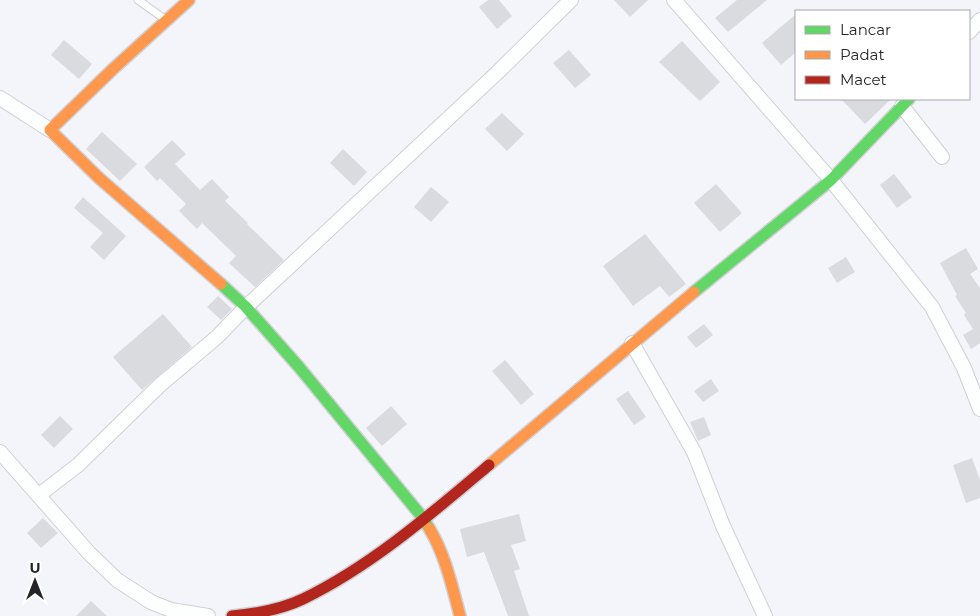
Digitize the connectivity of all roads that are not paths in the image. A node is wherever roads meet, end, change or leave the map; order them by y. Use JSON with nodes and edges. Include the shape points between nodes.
{"nodes":[{"id":1,"x":138,"y":0,"type":"edge"},
{"id":2,"x":189,"y":0,"type":"edge"},
{"id":3,"x":572,"y":0,"type":"edge"},
{"id":4,"x":674,"y":0,"type":"edge"},
{"id":5,"x":166,"y":20,"type":"junction"},
{"id":6,"x":980,"y":20,"type":"edge"},
{"id":7,"x":970,"y":31,"type":"edge"},
{"id":8,"x":0,"y":98,"type":"edge"},
{"id":9,"x":905,"y":102,"type":"edge"},
{"id":10,"x":50,"y":130,"type":"junction"},
{"id":11,"x":942,"y":157,"type":"dead end"},
{"id":12,"x":831,"y":180,"type":"junction"},
{"id":13,"x":246,"y":307,"type":"junction"},
{"id":14,"x":632,"y":343,"type":"junction"},
{"id":15,"x":980,"y":409,"type":"edge"},
{"id":16,"x":0,"y":452,"type":"edge"},
{"id":17,"x":39,"y":495,"type":"junction"},
{"id":18,"x":423,"y":518,"type":"junction"},
{"id":19,"x":208,"y":616,"type":"edge"},
{"id":20,"x":232,"y":616,"type":"edge"},
{"id":21,"x":460,"y":616,"type":"edge"},
{"id":22,"x":765,"y":616,"type":"edge"}],
"edges":[{"from":1,"to":5,"type":"lane"},
{"from":2,"to":5,"type":"street"},
{"from":3,"to":13,"type":"street"},
{"from":4,"to":12,"type":"street"},
{"from":5,"to":10,"type":"street"},
{"from":6,"to":7,"type":"street"},
{"from":8,"to":10,"type":"street"},
{"from":9,"to":11,"type":"street"},
{"from":9,"to":12,"type":"street"},
{"from":10,"to":13,"type":"street","via":[[99,178]]},
{"from":12,"to":14,"type":"street"},
{"from":12,"to":15,"type":"street","via":[[932,307],[964,368]]},
{"from":13,"to":17,"type":"street","via":[[78,465]]},
{"from":13,"to":18,"type":"street"},
{"from":14,"to":18,"type":"street"},
{"from":14,"to":22,"type":"street","via":[[694,452],[723,526]]},
{"from":16,"to":17,"type":"street"},
{"from":17,"to":19,"type":"street","via":[[117,580],[151,602],[171,610]]},
{"from":18,"to":20,"type":"street","via":[[375,556],[302,600],[254,614]]},
{"from":18,"to":21,"type":"street","via":[[436,538]]}]}
